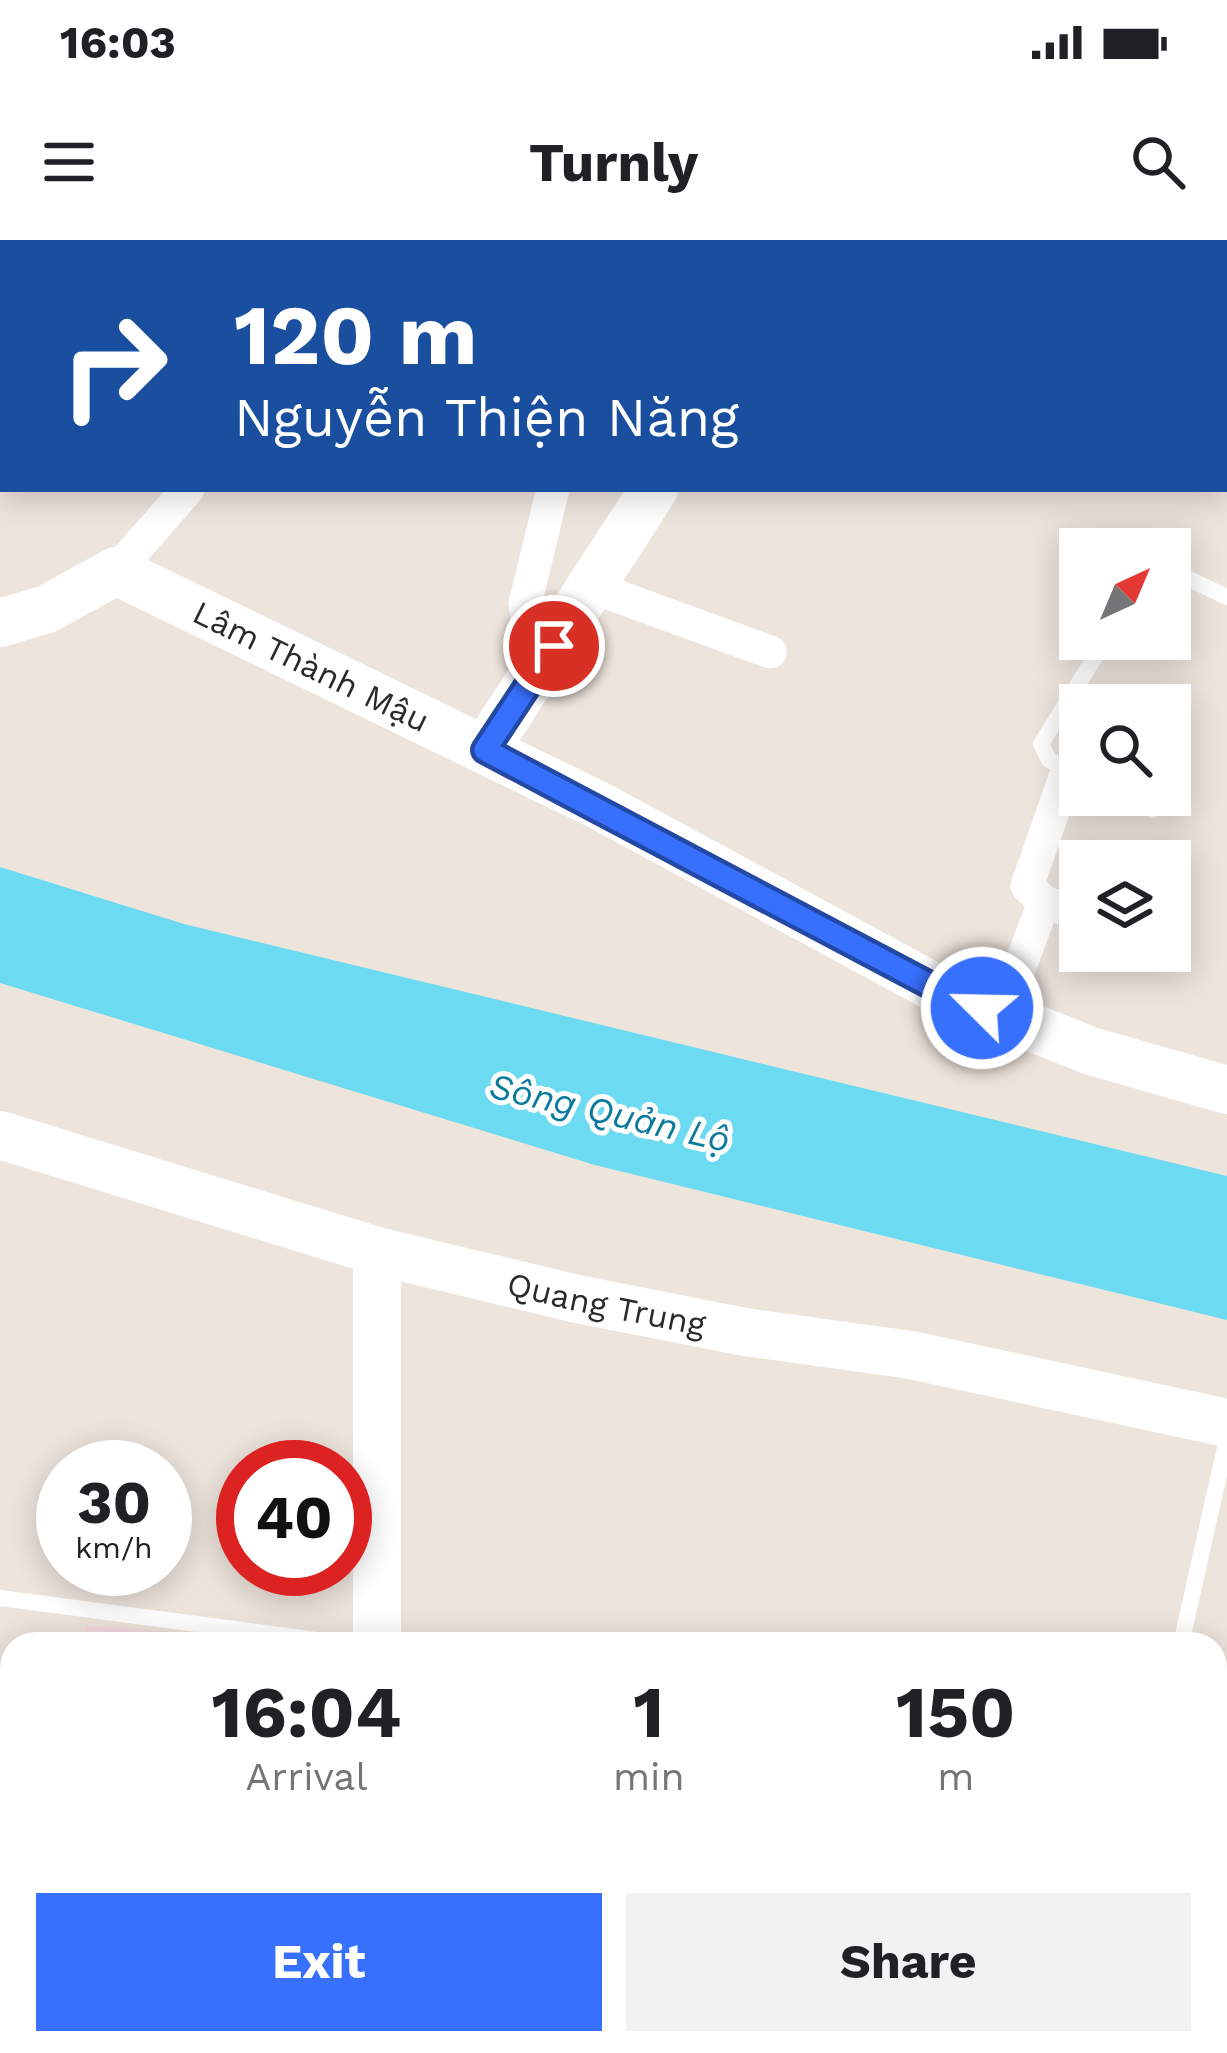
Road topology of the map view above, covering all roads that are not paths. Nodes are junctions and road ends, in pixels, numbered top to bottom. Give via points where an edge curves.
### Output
1 (185, 492) edge
2 (552, 492) edge
3 (652, 492) edge
4 (116, 571) junction
5 (1191, 581) edge
6 (592, 586) junction
7 (1227, 597) edge
8 (0, 623) edge
9 (770, 652) dead end
10 (535, 676) junction
11 (1059, 715) edge
12 (485, 750) junction
13 (1059, 763) edge
14 (1059, 808) edge
15 (1044, 902) junction
16 (1059, 907) edge
17 (1002, 1016) junction
18 (1227, 1090) edge
19 (0, 1135) edge
20 (377, 1251) junction
21 (1227, 1423) edge
22 (1227, 1439) edge
23 (0, 1598) edge
24 (256, 1632) edge
25 (377, 1632) edge
26 (1184, 1632) edge

1 - 4 street
2 - 10 street via 525,604
3 - 6 street
4 - 8 street
4 - 12 street, Lâm Thành Mậu
5 - 7 lane
6 - 9 street
6 - 10 street
10 - 12 street
11 - 13 lane via 1040,752
12 - 17 street, Lâm Thành Mậu
14 - 15 street via 1027,886
15 - 16 street
15 - 17 street
17 - 18 street, Lâm Thành Mậu
19 - 20 street, Quang Trung
20 - 21 street, Quang Trung via 659,1316 911,1355
20 - 25 street
22 - 26 lane
23 - 24 lane

